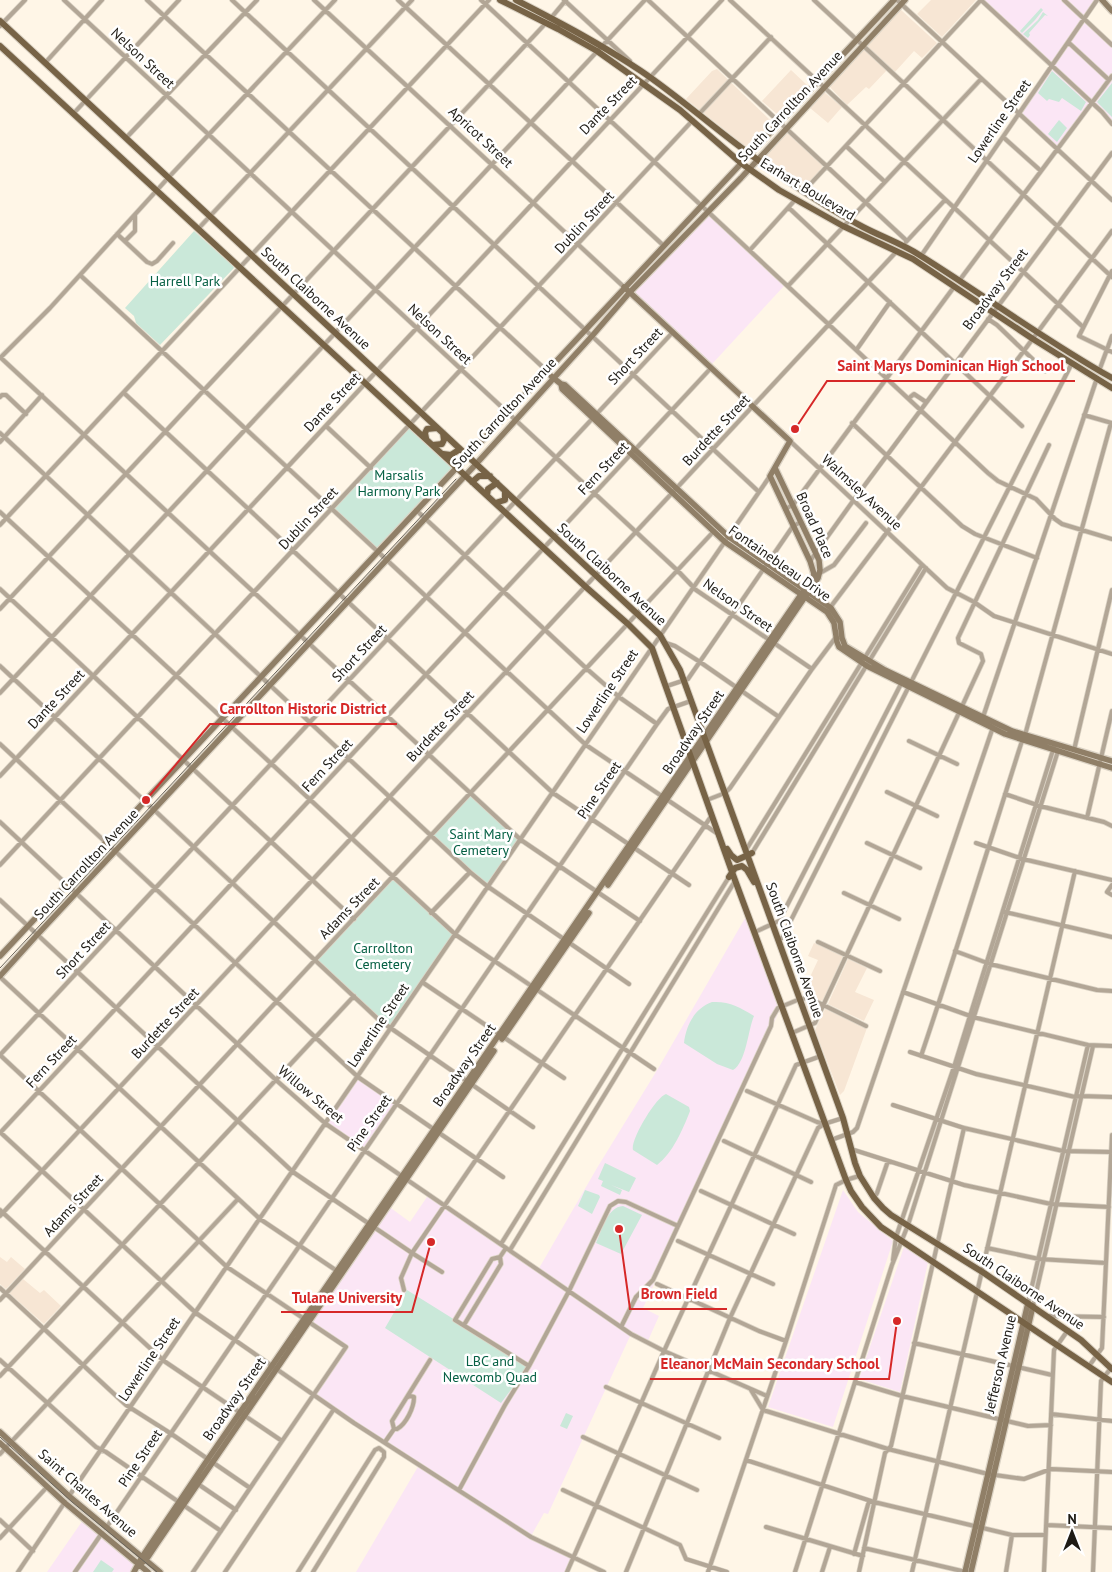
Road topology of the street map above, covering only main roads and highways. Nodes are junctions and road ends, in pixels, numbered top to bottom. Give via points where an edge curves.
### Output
1 (500, 0) edge
2 (516, 0) edge
3 (1102, 0) edge
4 (900, 1) edge
5 (1112, 11) edge
6 (1, 24) edge
7 (0, 46) edge
8 (599, 49) junction
9 (750, 154) junction
10 (757, 160) junction
11 (741, 163) junction
12 (748, 169) junction
13 (724, 183) junction
14 (730, 189) junction
15 (779, 190) junction
16 (804, 191) junction
17 (819, 200) junction
18 (798, 202) junction
19 (957, 284) junction
20 (624, 288) junction
21 (630, 292) junction
22 (1035, 336) junction
23 (547, 372) junction
24 (554, 378) junction
25 (1112, 378) edge
26 (1112, 388) edge
27 (499, 423) junction
28 (437, 428) junction
29 (506, 430) junction
30 (443, 433) junction
31 (426, 438) junction
32 (790, 442) joint
33 (433, 445) junction
34 (460, 448) junction
35 (443, 454) junction
36 (468, 456) junction
37 (476, 464) junction
38 (457, 467) junction
39 (775, 468) junction
40 (465, 475) junction
41 (490, 476) junction
42 (770, 476) joint
43 (472, 482) junction
44 (497, 483) junction
45 (675, 490) junction
46 (505, 491) junction
47 (487, 495) junction
48 (424, 502) junction
49 (495, 503) junction
50 (430, 512) junction
51 (727, 539) junction
52 (811, 581) joint
53 (806, 593) junction
54 (829, 610) junction
55 (866, 662) junction
56 (705, 739) junction
57 (1056, 748) junction
58 (692, 759) junction
59 (1112, 760) edge
60 (1112, 768) edge
61 (716, 826) junction
62 (749, 853) junction
63 (732, 879) junction
64 (767, 910) junction
65 (0, 956) edge
66 (0, 977) edge
67 (1030, 1304) junction
68 (1026, 1323) junction
69 (1112, 1368) edge
70 (1112, 1382) edge
71 (0, 1432) edge
72 (0, 1443) edge
73 (210, 1460) junction
74 (181, 1504) junction
75 (978, 1527) junction
76 (144, 1558) junction
77 (139, 1565) junction
78 (134, 1572) edge
79 (148, 1572) edge
80 (160, 1572) edge
81 (965, 1572) edge
82 (971, 1572) edge

1 - 8 main road, Earhart Boulevard
2 - 8 main road, Earhart Boulevard
3 - 5 main road
4 - 9 main road, South Carrollton Avenue via 858,40
4 - 10 main road, South Carrollton Avenue
6 - 28 main road, South Claiborne Avenue
7 - 31 main road, South Claiborne Avenue
8 - 9 main road, Earhart Boulevard via 641,71
8 - 11 main road, Earhart Boulevard via 693,120
9 - 10 main road, Earhart Boulevard
9 - 11 main road, South Carrollton Avenue
10 - 12 main road, South Carrollton Avenue
10 - 16 main road, Earhart Boulevard
11 - 12 main road, Earhart Boulevard
11 - 13 main road, South Carrollton Avenue
12 - 14 main road, South Carrollton Avenue
12 - 15 main road, Earhart Boulevard
13 - 14 main road
13 - 20 main road, South Carrollton Avenue
14 - 21 main road, South Carrollton Avenue
15 - 16 main road via 786,184
15 - 18 main road, Earhart Boulevard
16 - 17 main road, Earhart Boulevard
17 - 18 main road via 820,209
17 - 19 main road, Earhart Boulevard via 850,220 905,243
18 - 19 main road, Earhart Boulevard
19 - 22 main road, Earhart Boulevard
20 - 21 main road, Apricot Street
20 - 23 main road, South Carrollton Avenue
21 - 24 main road, South Carrollton Avenue
21 - 32 main road, Walmsley Avenue
22 - 25 main road, Earhart Boulevard via 1101,368
22 - 26 main road, Earhart Boulevard
23 - 24 main road, Fontainebleau Drive
23 - 27 main road, South Carrollton Avenue
24 - 29 main road, South Carrollton Avenue
24 - 45 main road, Fontainebleau Drive via 562,389
27 - 29 main road
27 - 36 main road, South Carrollton Avenue
28 - 30 main road, South Claiborne Avenue
28 - 31 main road via 427,429
29 - 37 main road, South Carrollton Avenue
30 - 33 main road via 442,444
30 - 34 main road, South Claiborne Avenue
31 - 33 main road, South Claiborne Avenue
32 - 39 main road, Lowerline Street
33 - 35 main road, South Claiborne Avenue
34 - 35 main road via 454,453
34 - 36 main road, South Claiborne Avenue
35 - 38 main road, South Claiborne Avenue
36 - 37 main road, South Claiborne Avenue
36 - 38 main road, South Carrollton Avenue
37 - 40 main road, South Carrollton Avenue
37 - 41 main road, South Claiborne Avenue
38 - 40 main road, South Claiborne Avenue
38 - 48 main road, South Carrollton Avenue
39 - 42 main road, Lowerline Street
39 - 53 main road, Broad Place via 819,560 820,573
40 - 43 main road, South Claiborne Avenue
40 - 50 main road, South Carrollton Avenue
41 - 43 main road via 479,476
41 - 44 main road, South Claiborne Avenue
42 - 52 main road, Broad Place via 810,562 814,574
43 - 47 main road, South Claiborne Avenue
44 - 46 main road, South Claiborne Avenue
44 - 47 main road via 488,489
45 - 51 main road, Fontainebleau Drive
45 - 51 main road, Fontainebleau Drive via 714,531
46 - 49 main road via 504,500
46 - 56 main road, South Claiborne Avenue via 666,643 684,680
47 - 49 main road, South Claiborne Avenue
48 - 50 main road
48 - 65 main road, South Carrollton Avenue
49 - 58 main road, South Claiborne Avenue via 652,648
50 - 66 main road, South Carrollton Avenue
51 - 53 main road, Fontainebleau Drive
52 - 53 main road, Broadway Street
53 - 54 main road, Fontainebleau Drive
53 - 56 main road, Broadway Street
54 - 55 main road, Fontainebleau Drive via 840,622 845,646
54 - 55 main road, Fontainebleau Drive via 841,650
55 - 57 main road, Fontainebleau Drive via 993,725
56 - 58 main road, Broadway Street
56 - 62 main road, South Claiborne Avenue
57 - 59 main road, Fontainebleau Drive
57 - 60 main road, Fontainebleau Drive
58 - 61 main road, South Claiborne Avenue
58 - 73 main road, Broadway Street
61 - 62 main road via 733,858 739,860
61 - 63 main road, South Claiborne Avenue
62 - 64 main road, South Claiborne Avenue
63 - 64 main road via 737,867 745,868
63 - 68 main road, South Claiborne Avenue via 755,932 851,1191 881,1227
64 - 67 main road, South Claiborne Avenue via 776,922 778,939 843,1118 860,1176 874,1198 891,1215
67 - 68 main road, Jefferson Avenue
67 - 69 main road, South Claiborne Avenue via 1081,1340
68 - 70 main road, South Claiborne Avenue
68 - 75 main road, Jefferson Avenue
71 - 76 main road, Saint Charles Avenue via 69,1496
72 - 77 main road, Saint Charles Avenue
73 - 74 main road, Broadway Street
73 - 74 main road, Broadway Street via 198,1484
74 - 76 main road, Broadway Street
75 - 81 main road, Jefferson Avenue
75 - 82 main road, Jefferson Avenue
76 - 77 main road, Broadway Street
76 - 80 main road, Saint Charles Avenue
77 - 78 main road, Broadway Street
77 - 79 main road, Saint Charles Avenue

